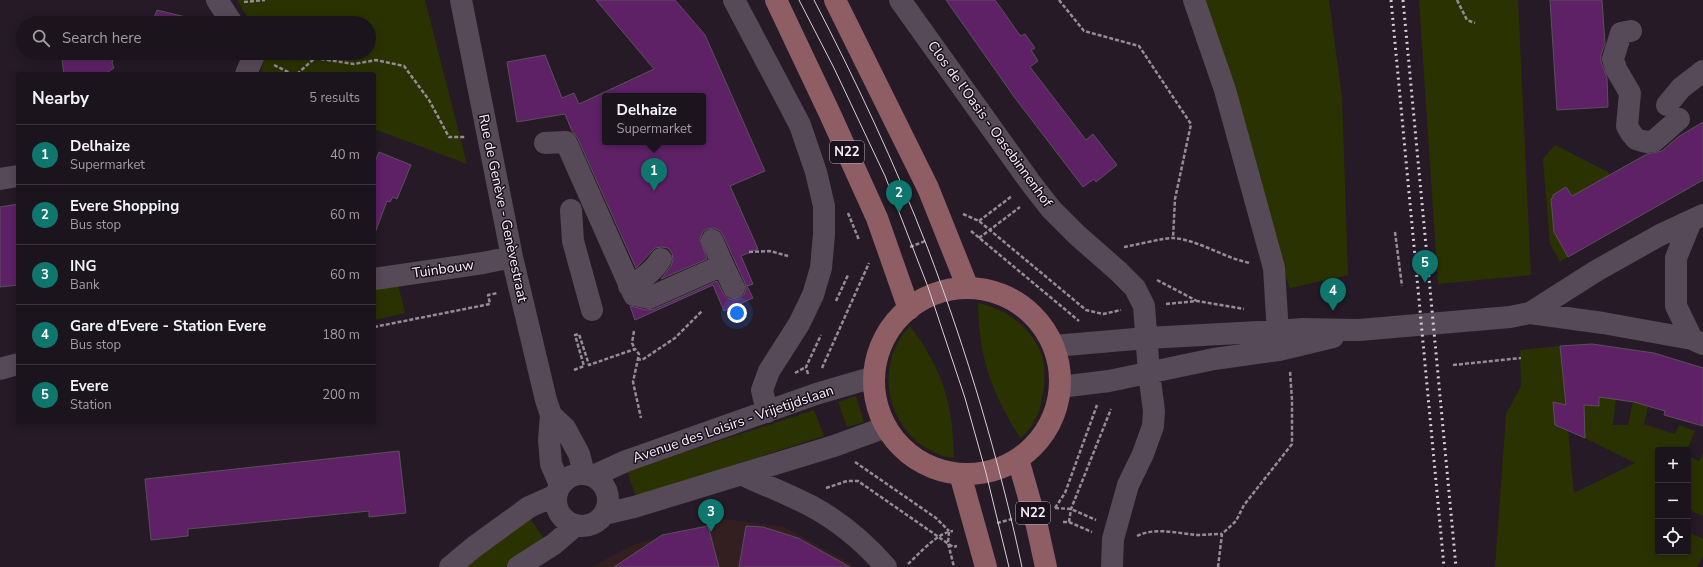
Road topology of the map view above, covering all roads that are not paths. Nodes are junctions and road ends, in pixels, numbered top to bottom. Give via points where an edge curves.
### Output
1 (217, 0) edge
2 (461, 0) edge
3 (734, 0) edge
4 (776, 0) edge
5 (835, 0) edge
6 (900, 0) edge
7 (1194, 0) edge
8 (227, 16) edge
9 (1631, 31) dead end
10 (252, 60) edge
11 (1703, 71) edge
12 (247, 72) edge
13 (545, 143) dead end
14 (16, 176) edge
15 (0, 179) edge
16 (571, 210) dead end
17 (1697, 218) edge
18 (712, 240) dead end
19 (512, 257) junction
20 (660, 259) dead end
21 (723, 265) junction
22 (376, 279) edge
23 (629, 286) junction
24 (734, 288) dead end
25 (968, 288) junction
26 (909, 309) junction
27 (592, 310) dead end
28 (1520, 315) junction
29 (1147, 338) junction
30 (1697, 341) edge
31 (1054, 346) junction
32 (1282, 350) junction
33 (16, 365) edge
34 (0, 369) edge
35 (1149, 373) junction
36 (874, 377) junction
37 (1060, 387) junction
38 (767, 412) junction
39 (551, 415) junction
40 (886, 427) junction
41 (1018, 459) junction
42 (741, 474) junction
43 (960, 474) junction
44 (589, 475) junction
45 (558, 490) junction
46 (604, 514) junction
47 (576, 525) junction
48 (450, 567) edge
49 (518, 567) edge
50 (886, 567) edge
51 (986, 567) edge
52 (1046, 567) edge
53 (1112, 567) edge

1 - 8 street
2 - 19 street, Rue de Genève - Genèvestraat
3 - 38 street via 800,125 824,206 821,268 813,295 799,324 769,371 762,390
4 - 26 main road, N22 via 871,205
5 - 25 main road via 928,188
6 - 29 street, Clos de l'Oasis - Oasebinnenhof via 1034,188 1077,235 1135,288 1144,306
7 - 32 street via 1225,90 1274,268
9 - 11 street via 1621,33 1614,59 1616,69 1630,93 1627,126 1636,139 1654,141 1673,112 1681,88
10 - 12 street
13 - 23 street via 566,142
14 - 15 street
16 - 27 street via 573,241
17 - 28 street via 1660,235
17 - 30 street via 1676,258 1676,306
18 - 21 street
19 - 22 street, Tuinbouw
19 - 39 street, Rue de Genève - Genèvestraat
20 - 23 street via 655,268
21 - 23 street via 649,298 634,295
21 - 24 street
25 - 26 main road via 931,296
25 - 31 main road via 995,292 1020,304 1040,322
26 - 36 main road via 891,328 879,351
28 - 30 street via 1603,323
28 - 32 street via 1359,330
29 - 31 street
29 - 32 street
29 - 35 street, Clos de l'Oasis - Oasebinnenhof
31 - 37 main road via 1059,366
32 - 35 street via 1214,359
33 - 34 street
35 - 37 street
35 - 53 street, Clos de l'Oasis - Oasebinnenhof via 1154,411 1153,426 1128,485 1113,539
36 - 38 street, Avenue des Loisirs - Vrijetijdslaan
36 - 40 main road via 876,403
37 - 41 main road via 1056,408 1048,428 1035,446
38 - 44 street, Avenue des Loisirs - Vrijetijdslaan
39 - 44 street via 565,428
39 - 45 street, Rue de Genève - Genèvestraat via 548,440
40 - 42 street
40 - 43 main road via 899,445 917,460 938,470
41 - 43 main road via 999,469
41 - 52 main road, N22
42 - 46 street
42 - 50 street via 810,506 844,527
43 - 51 main road
44 - 45 street via 571,476
44 - 46 street via 600,481 607,492 608,505
45 - 47 street via 558,511
45 - 48 street via 529,507
46 - 47 street via 592,524
47 - 49 street via 554,544

